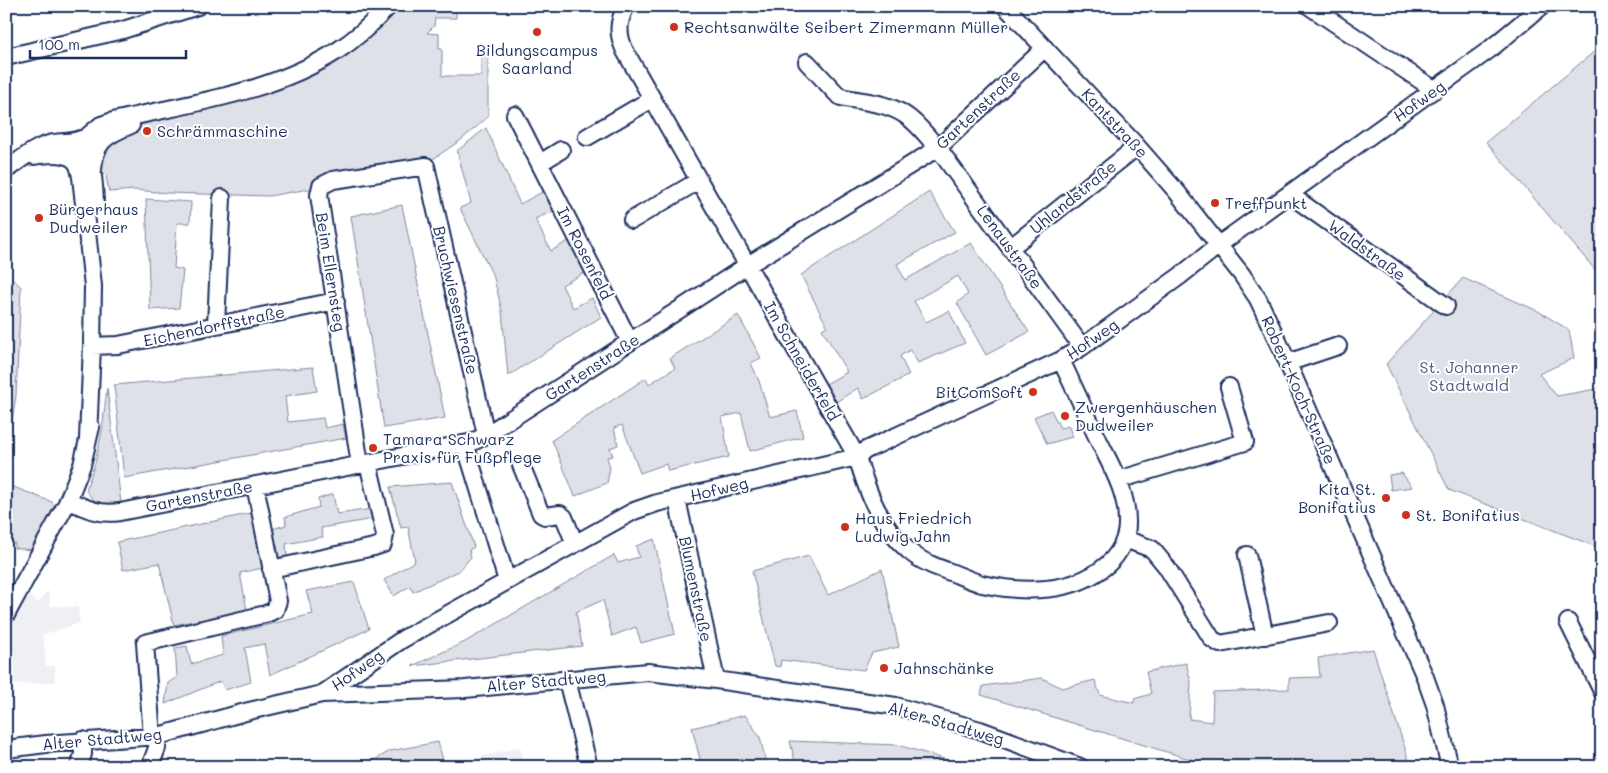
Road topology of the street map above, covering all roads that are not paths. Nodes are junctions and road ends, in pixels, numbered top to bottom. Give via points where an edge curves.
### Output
1 (198, 6) edge
2 (389, 6) edge
3 (626, 6) edge
4 (1005, 6) edge
5 (1309, 6) edge
6 (1542, 6) edge
7 (1045, 48) junction
8 (6, 58) edge
9 (807, 62) dead end
10 (1435, 90) junction
11 (652, 99) junction
12 (515, 115) dead end
13 (587, 137) dead end
14 (1136, 144) junction
15 (83, 147) junction
16 (938, 148) junction
17 (561, 150) dead end
18 (540, 163) junction
19 (426, 166) joint
20 (10, 168) edge
21 (698, 181) junction
22 (1289, 194) junction
23 (222, 198) dead end
24 (632, 220) dead end
25 (1219, 245) junction
26 (1010, 248) junction
27 (748, 265) junction
28 (336, 301) junction
29 (1446, 306) dead end
30 (216, 325) junction
31 (630, 342) junction
32 (97, 346) junction
33 (1082, 346) junction
34 (1338, 346) dead end
35 (1061, 360) junction
36 (1287, 363) junction
37 (1229, 387) dead end
38 (486, 435) junction
39 (465, 444) junction
40 (857, 457) junction
41 (364, 464) junction
42 (521, 465) dead end
43 (1118, 480) junction
44 (255, 485) junction
45 (676, 499) junction
46 (68, 500) junction
47 (1125, 539) junction
48 (575, 544) junction
49 (1247, 556) dead end
50 (270, 569) junction
51 (507, 581) junction
52 (6, 615) edge
53 (1568, 622) dead end
54 (1329, 623) dead end
55 (1265, 636) junction
56 (567, 680) junction
57 (716, 680) junction
58 (1602, 690) edge
59 (322, 694) junction
60 (155, 736) junction
61 (83, 740) junction
62 (6, 750) edge
63 (79, 767) edge
64 (150, 767) edge
65 (589, 767) edge
66 (1080, 767) edge
67 (1450, 767) edge

1 - 8 street via 123,30
2 - 15 street via 336,52 293,74 232,95 101,125
3 - 11 street, Im Schneiderfeld via 621,15 620,38
4 - 7 street, Kantstraße
5 - 10 street
6 - 10 street, Hofweg
7 - 14 street, Kantstraße
7 - 16 street, Gartenstraße
9 - 16 street, Lenaustraße via 841,97 883,105 900,112
10 - 22 street, Hofweg
11 - 13 street
11 - 21 street, Im Schneiderfeld
12 - 18 street, Im Rosenfeld
14 - 25 street, Kantstraße
14 - 26 street, Uhlandstraße
15 - 20 street via 34,156
15 - 32 street via 101,269
16 - 26 street, Lenaustraße
16 - 27 street, Gartenstraße
17 - 18 street
18 - 31 street, Im Rosenfeld
19 - 28 street, Beim Ellernsteg via 333,180 321,186 319,195
19 - 38 street, Bruchwiesenstraße
21 - 24 street
21 - 27 street, Im Schneiderfeld
22 - 25 street, Hofweg
22 - 29 street, Waldstraße
23 - 30 street
25 - 33 street, Hofweg
25 - 36 street, Robert-Koch-Straße via 1258,300
26 - 33 street, Lenaustraße
27 - 31 street, Gartenstraße
27 - 40 street, Im Schneiderfeld
28 - 30 street, Eichendorffstraße
28 - 41 street, Beim Ellernsteg
30 - 32 street, Eichendorffstraße via 118,345
31 - 38 street, Gartenstraße
32 - 46 street via 99,390 82,465
33 - 35 street, Hofweg
34 - 36 street
35 - 40 street, Hofweg
35 - 43 street
36 - 67 street, Robert-Koch-Straße via 1425,677
37 - 43 street via 1245,442
38 - 39 street, Gartenstraße
39 - 41 street, Gartenstraße
39 - 51 street
40 - 45 street, Hofweg
40 - 47 street, Im Schneiderfeld via 872,501 895,538 911,553 934,566 981,584 1036,590 1071,584 1099,572 1111,561
41 - 44 street, Gartenstraße
41 - 50 street, Beim Ellernsteg via 384,535 382,544
42 - 48 street via 541,514 564,517
43 - 47 street via 1126,503
44 - 46 street, Gartenstraße via 113,513 95,512
44 - 50 street
45 - 48 street, Hofweg via 634,511
45 - 57 street, Blumenstraße
46 - 52 street
47 - 55 street via 1152,549 1212,639 1220,644
48 - 51 street, Hofweg
49 - 55 street
50 - 60 street via 278,601 275,610 144,643
51 - 59 street, Hofweg via 403,638
53 - 58 street
54 - 55 street
56 - 57 street, Alter Stadtweg via 648,672
56 - 59 street, Alter Stadtweg via 465,689
56 - 65 street
57 - 66 street, Alter Stadtweg via 896,706 980,730
59 - 60 street, Alter Stadtweg
60 - 61 street, Alter Stadtweg
60 - 64 street via 157,748
61 - 62 street, Alter Stadtweg
61 - 63 street

